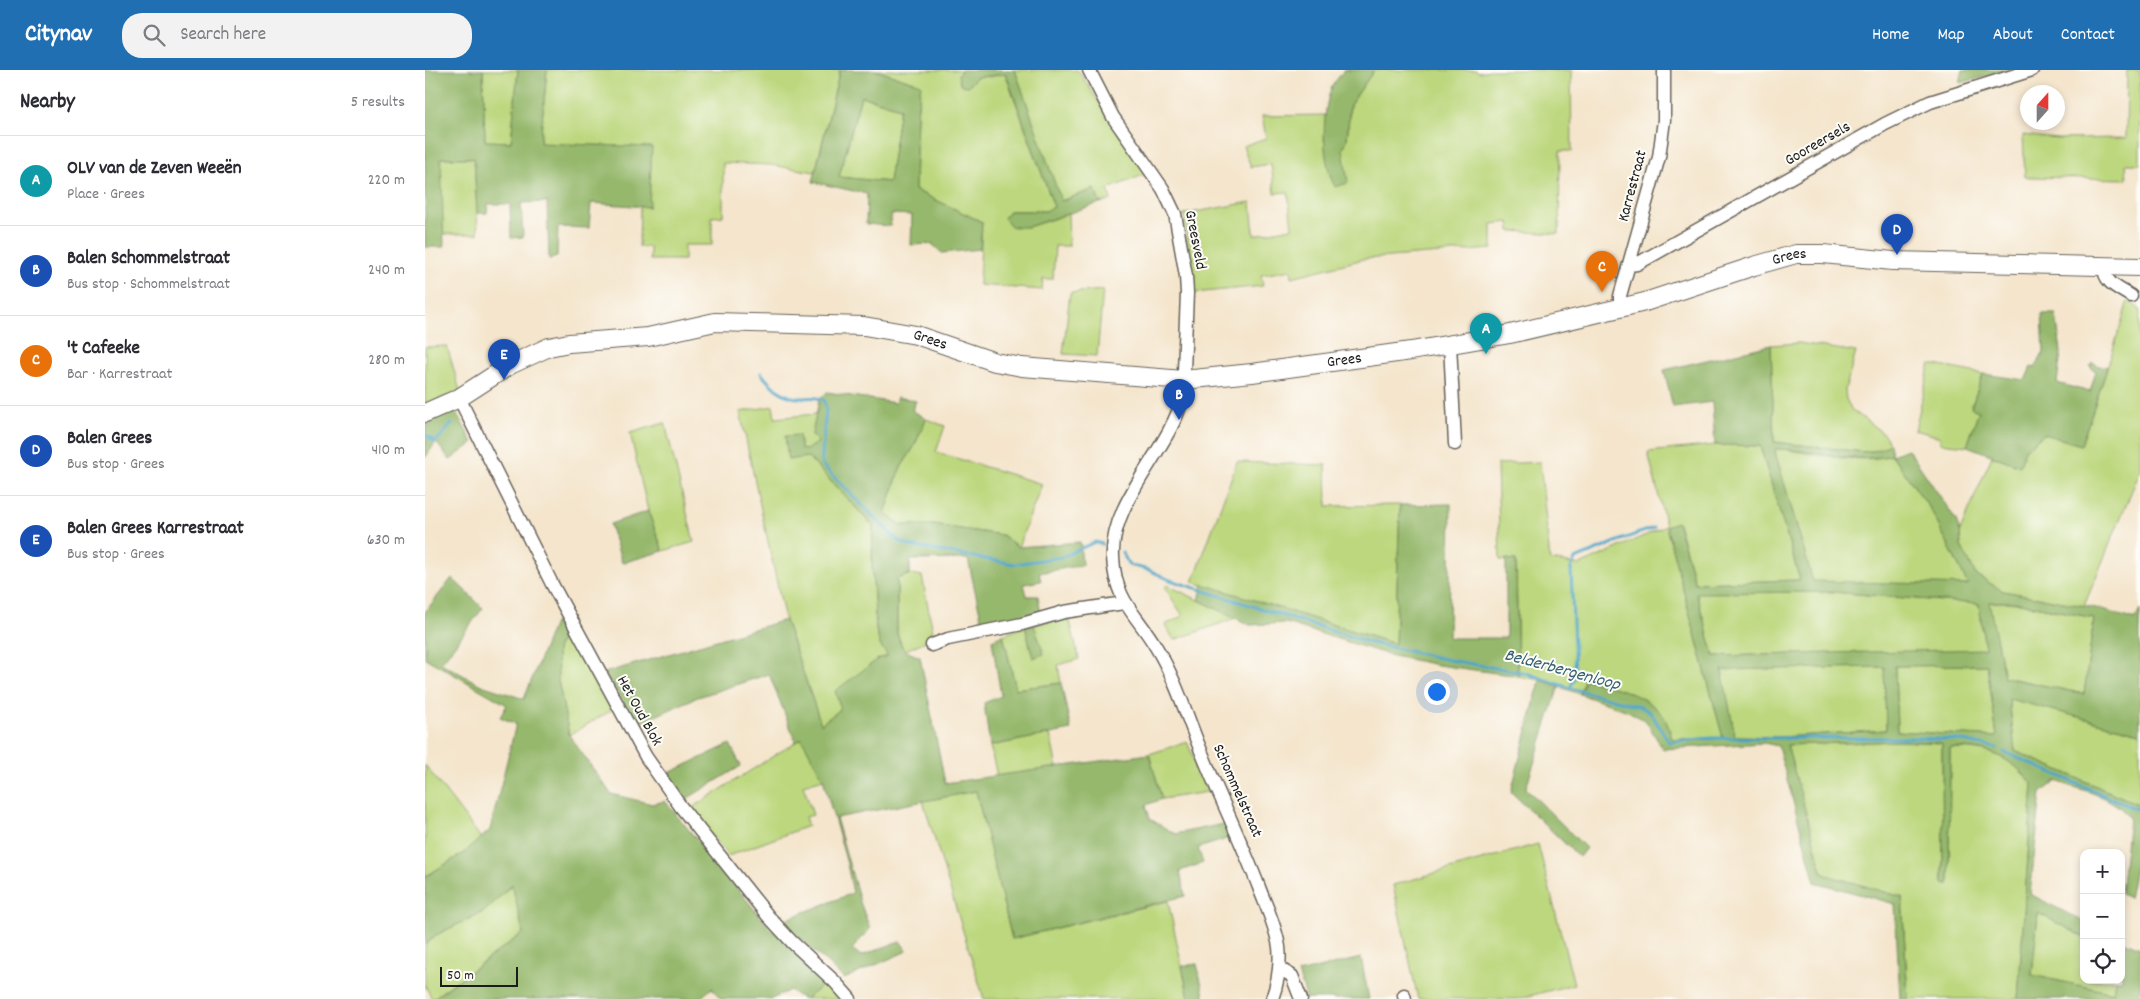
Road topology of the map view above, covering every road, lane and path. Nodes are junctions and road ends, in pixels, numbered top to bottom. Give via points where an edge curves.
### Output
1 (1089, 70) edge
2 (1664, 70) edge
3 (2031, 70) edge
4 (1629, 265) junction
5 (2104, 267) junction
6 (2140, 267) edge
7 (2131, 296) dead end
8 (1620, 308) junction
9 (1450, 344) junction
10 (1184, 380) junction
11 (459, 398) junction
12 (425, 413) edge
13 (1455, 444) dead end
14 (1124, 603) junction
15 (932, 645) dead end
16 (1279, 968) junction
17 (850, 999) edge
18 (1272, 999) edge
19 (1301, 999) edge

1 - 10 street, Greesveld via 1113,117 1167,194 1175,214 1186,276
2 - 4 street, Karrestraat via 1665,120 1659,157
3 - 4 street, Gooreersels via 1930,102 1885,124 1637,264
4 - 8 street, Karrestraat
5 - 6 street, Grees
5 - 7 street via 2108,281
5 - 8 street, Grees via 1893,261 1796,254
8 - 9 street, Grees via 1510,334
9 - 10 street, Grees
9 - 13 street
10 - 11 street, Grees via 1022,367 995,362 916,335 864,326 715,322 648,337 549,347 510,365
10 - 14 street, Schommelstraat via 1181,407 1119,519 1113,539 1115,576
11 - 12 street, Grees
11 - 17 street, Het Oud Blok via 552,584 646,757 681,807 768,916
14 - 15 street via 1064,612
14 - 16 street, Schommelstraat via 1157,647 1245,849 1279,946
16 - 18 street, Schommelstraat
16 - 19 street via 1292,976

